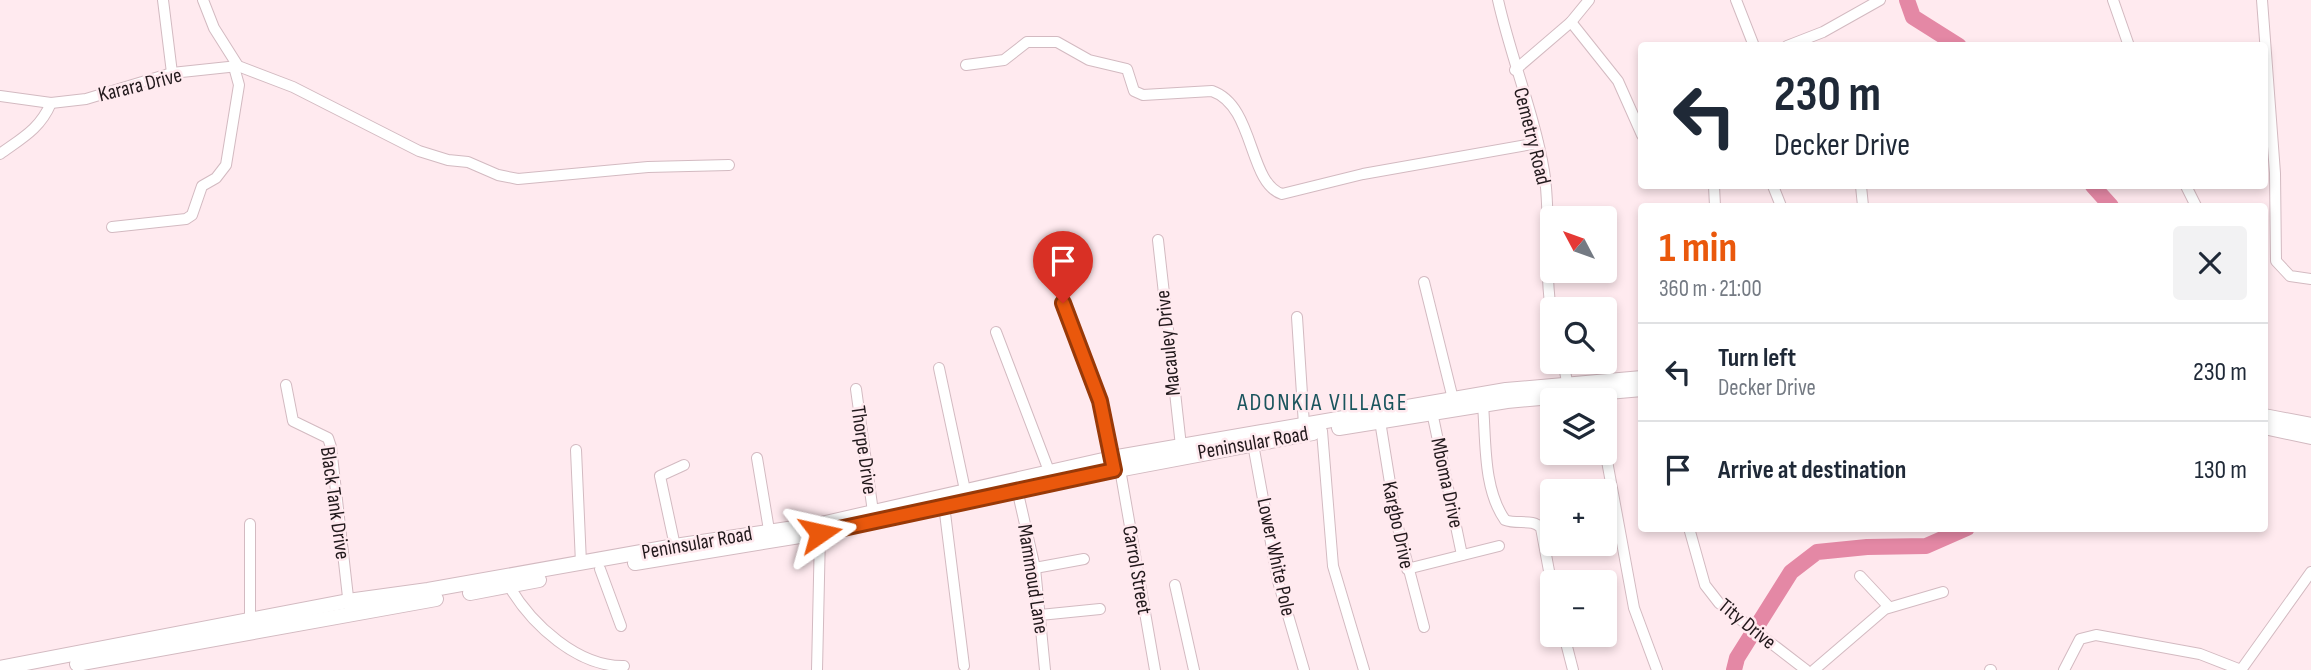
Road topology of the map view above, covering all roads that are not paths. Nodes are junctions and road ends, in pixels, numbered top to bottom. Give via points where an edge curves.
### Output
1 (163, 0) edge
2 (204, 0) edge
3 (1498, 0) edge
4 (1589, 0) edge
5 (1736, 0) edge
6 (1880, 0) edge
7 (2113, 0) edge
8 (2262, 0) edge
9 (1571, 22) junction
10 (1752, 42) edge
11 (1797, 42) edge
12 (2128, 42) edge
13 (2265, 42) edge
14 (966, 65) dead end
15 (236, 67) junction
16 (1515, 70) junction
17 (172, 73) junction
18 (2268, 80) edge
19 (0, 96) edge
20 (51, 103) junction
21 (1638, 126) edge
22 (1538, 143) junction
23 (0, 154) edge
24 (729, 165) dead end
25 (112, 227) dead end
26 (1158, 240) dead end
27 (2311, 279) edge
28 (1424, 282) dead end
29 (1550, 297) edge
30 (1063, 303) dead end
31 (1297, 317) dead end
32 (996, 332) dead end
33 (939, 368) dead end
34 (1566, 374) edge
35 (1638, 379) edge
36 (286, 385) dead end
37 (1569, 388) joint
38 (856, 389) dead end
39 (1638, 390) edge
40 (1540, 391) edge
41 (1617, 393) edge
42 (1540, 394) edge
43 (1452, 399) junction
44 (1483, 405) junction
45 (1432, 412) junction
46 (2268, 417) edge
47 (1380, 422) junction
48 (1304, 425) junction
49 (2311, 425) edge
50 (2268, 429) edge
51 (1322, 431) junction
52 (2311, 437) edge
53 (1253, 444) junction
54 (1181, 446) junction
55 (576, 450) dead end
56 (757, 458) dead end
57 (684, 465) dead end
58 (1608, 465) edge
59 (1115, 466) junction
60 (1049, 471) junction
61 (1017, 489) junction
62 (965, 490) junction
63 (944, 505) junction
64 (873, 512) junction
65 (250, 524) dead end
66 (769, 530) junction
67 (1690, 532) edge
68 (820, 533) junction
69 (675, 546) junction
70 (1499, 546) dead end
71 (1462, 555) junction
72 (1084, 559) dead end
73 (581, 563) junction
74 (1035, 568) junction
75 (600, 569) junction
76 (1407, 569) junction
77 (1549, 570) edge
78 (2311, 572) edge
79 (1860, 576) dead end
80 (1175, 585) dead end
81 (509, 586) junction
82 (1942, 592) dead end
83 (350, 607) junction
84 (1889, 607) junction
85 (1100, 609) dead end
86 (1040, 615) junction
87 (250, 619) junction
88 (621, 626) dead end
89 (1424, 626) dead end
90 (1567, 647) edge
91 (624, 666) dead end
92 (964, 666) dead end
93 (0, 668) edge
94 (41, 670) edge
95 (817, 670) edge
96 (1045, 670) edge
97 (1155, 670) edge
98 (1194, 670) edge
99 (1304, 670) edge
100 (1364, 670) edge
101 (1573, 670) edge
102 (1657, 670) edge
103 (1805, 670) edge
104 (1814, 670) edge
105 (2064, 670) edge
106 (2241, 670) edge

1 - 17 street
2 - 15 street
3 - 16 street, Cemetry Road
4 - 9 street
5 - 10 street
6 - 11 street
7 - 12 street
8 - 13 street
9 - 16 street
9 - 21 street via 1618,81
14 - 22 street via 1004,60 1027,42 1057,42 1089,60 1127,69 1134,91 1143,95 1219,93 1241,120 1266,181 1282,194 1363,174
15 - 17 street, Karara Drive
15 - 24 street via 293,88 419,151 518,179
15 - 25 street via 239,85 226,165 202,186 192,215
16 - 22 street, Cemetry Road
17 - 20 street, Karara Drive via 86,99
18 - 27 street via 2276,261 2290,276
19 - 20 street, Karara Drive
20 - 23 street via 35,131
22 - 29 street, Cemetry Road via 1548,205
26 - 54 street, Macauley Drive
28 - 43 street
30 - 59 street, Carrol Street via 1097,393
31 - 48 street
32 - 60 street
33 - 62 street
34 - 37 street
35 - 37 main road, Peninsular Road
36 - 83 street, Black Tank Drive via 293,421 328,438 331,447
38 - 64 street, Thorpe Drive
39 - 41 main road, Peninsular Road
40 - 43 main road, Peninsular Road
42 - 44 main road, Peninsular Road
43 - 48 main road, Peninsular Road
44 - 45 main road, Peninsular Road
44 - 77 street via 1497,504 1505,520 1537,523 1541,528
45 - 47 main road, Peninsular Road
45 - 71 street, Mboma Drive
46 - 49 main road
47 - 51 main road, Peninsular Road
47 - 76 street, Kargbo Drive
48 - 54 main road, Peninsular Road
50 - 52 main road
51 - 53 main road, Peninsular Road
51 - 100 street via 1333,566
53 - 59 main road, Peninsular Road
53 - 99 street, Lower White Pole via 1278,581
54 - 59 main road, Peninsular Road
55 - 73 street
56 - 66 street
57 - 69 street via 660,476
58 - 102 street via 1634,608
59 - 60 main road, Peninsular Road
59 - 61 main road, Peninsular Road
59 - 97 street, Carrol Street
60 - 62 main road, Peninsular Road
61 - 63 main road, Peninsular Road
61 - 74 street, Mammoud Lane
62 - 64 main road, Peninsular Road
63 - 68 main road, Peninsular Road
63 - 92 street
64 - 66 main road, Peninsular Road
65 - 87 street
66 - 69 main road, Peninsular Road
67 - 103 street, Tity Drive via 1705,585 1719,603
68 - 75 main road, Peninsular Road
68 - 95 street
69 - 73 main road, Peninsular Road
70 - 71 street
71 - 76 street
72 - 74 street
73 - 83 main road, Peninsular Road
74 - 86 street, Mammoud Lane
75 - 81 main road, Peninsular Road
75 - 88 street
76 - 89 street, Kargbo Drive
78 - 106 street
79 - 84 street
80 - 98 street
81 - 83 main road, Peninsular Road
81 - 91 street via 544,629 569,647 592,663
82 - 84 street
83 - 87 main road, Peninsular Road
83 - 94 main road, Peninsular Road
84 - 104 street
85 - 86 street
86 - 96 street, Mammoud Lane
87 - 93 main road, Peninsular Road
90 - 101 street
105 - 106 street via 2080,639 2096,635 2200,654

